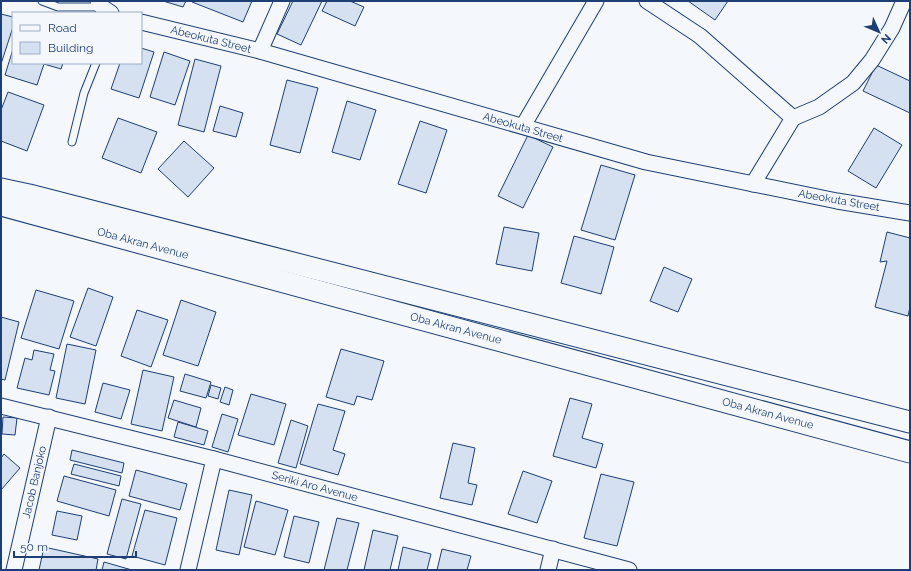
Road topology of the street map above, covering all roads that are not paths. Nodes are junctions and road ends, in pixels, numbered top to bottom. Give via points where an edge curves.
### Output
1 (42, 1) edge
2 (282, 1) edge
3 (596, 1) edge
4 (647, 1) edge
5 (904, 1) edge
6 (104, 7) edge
7 (142, 22) edge
8 (260, 52) junction
9 (96, 64) edge
10 (793, 118) junction
11 (523, 126) junction
12 (72, 142) dead end
13 (1, 177) edge
14 (753, 184) junction
15 (1, 189) edge
16 (29, 195) junction
17 (1, 205) edge
18 (1, 212) edge
19 (910, 213) edge
20 (42, 216) junction
21 (1, 406) edge
22 (49, 417) junction
23 (910, 422) edge
24 (910, 452) edge
25 (214, 459) junction
26 (553, 549) junction
27 (14, 570) edge
28 (188, 570) edge
29 (548, 570) edge
30 (629, 570) edge

1 - 6 lane via 58,7
2 - 8 street
3 - 11 street
4 - 10 street via 700,36
5 - 10 street via 892,28 872,60 853,83 819,107
7 - 8 street, Abeokuta Street
8 - 11 street, Abeokuta Street
9 - 12 lane via 84,93
10 - 14 street
11 - 14 street, Abeokuta Street via 646,162
13 - 16 main road
14 - 19 street, Abeokuta Street
15 - 16 main road, Oba Akran Avenue
16 - 23 main road, Oba Akran Avenue
17 - 20 main road, Oba Akran Avenue
18 - 20 main road
20 - 24 main road, Oba Akran Avenue
21 - 22 street, Seriki Aro Avenue
22 - 25 street, Seriki Aro Avenue
22 - 27 street, Jacob Banjoko
25 - 26 street, Seriki Aro Avenue
25 - 28 street
26 - 29 street
26 - 30 street, Seriki Aro Avenue

